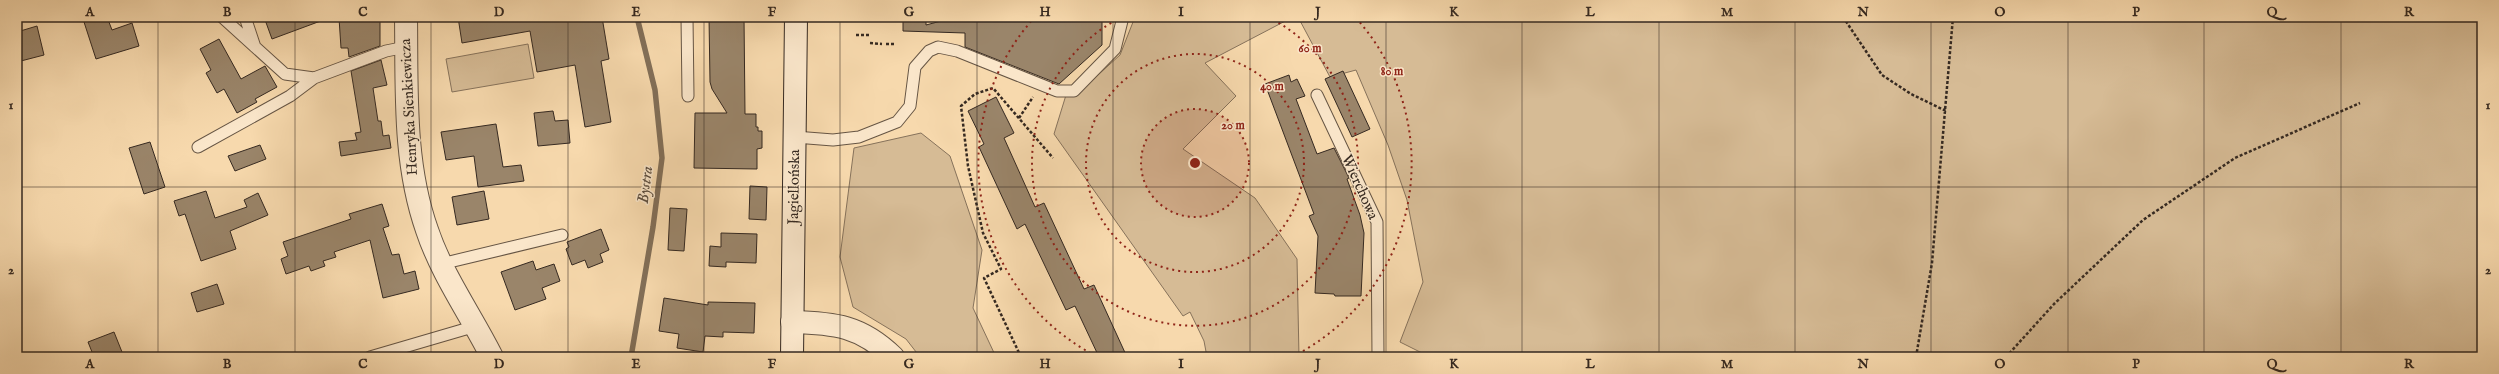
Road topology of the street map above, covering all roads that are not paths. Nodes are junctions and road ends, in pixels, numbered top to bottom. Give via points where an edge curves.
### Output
1 (222, 17) edge
2 (245, 17) edge
3 (406, 17) edge
4 (687, 17) edge
5 (796, 17) edge
6 (1123, 17) edge
7 (406, 47) junction
8 (255, 48) junction
9 (314, 78) junction
10 (688, 96) dead end
11 (1317, 96) dead end
12 (795, 137) junction
13 (198, 147) dead end
14 (562, 235) dead end
15 (441, 264) junction
16 (792, 322) junction
17 (476, 326) junction
18 (370, 357) edge
19 (492, 357) edge
20 (792, 357) edge
21 (893, 357) edge
22 (1378, 357) edge

1 - 8 lane
2 - 8 lane
3 - 7 street, Henryka Sienkiewicza
4 - 10 lane
5 - 12 street, Jagiellońska
6 - 12 lane via 1115,49 1074,91 1057,91 957,51 938,47 929,51 915,67 910,106 897,122 859,137 833,140
7 - 9 lane via 386,51
7 - 15 street, Henryka Sienkiewicza via 413,181 427,232
8 - 9 lane via 286,74
9 - 13 lane via 290,96
11 - 22 lane, Wierchowa via 1377,222
12 - 16 street, Jagiellońska
14 - 15 lane
15 - 17 street, Henryka Sienkiewicza
16 - 20 street, Jagiellońska
16 - 21 street via 852,329 877,341
17 - 18 lane
17 - 19 street, Henryka Sienkiewicza

